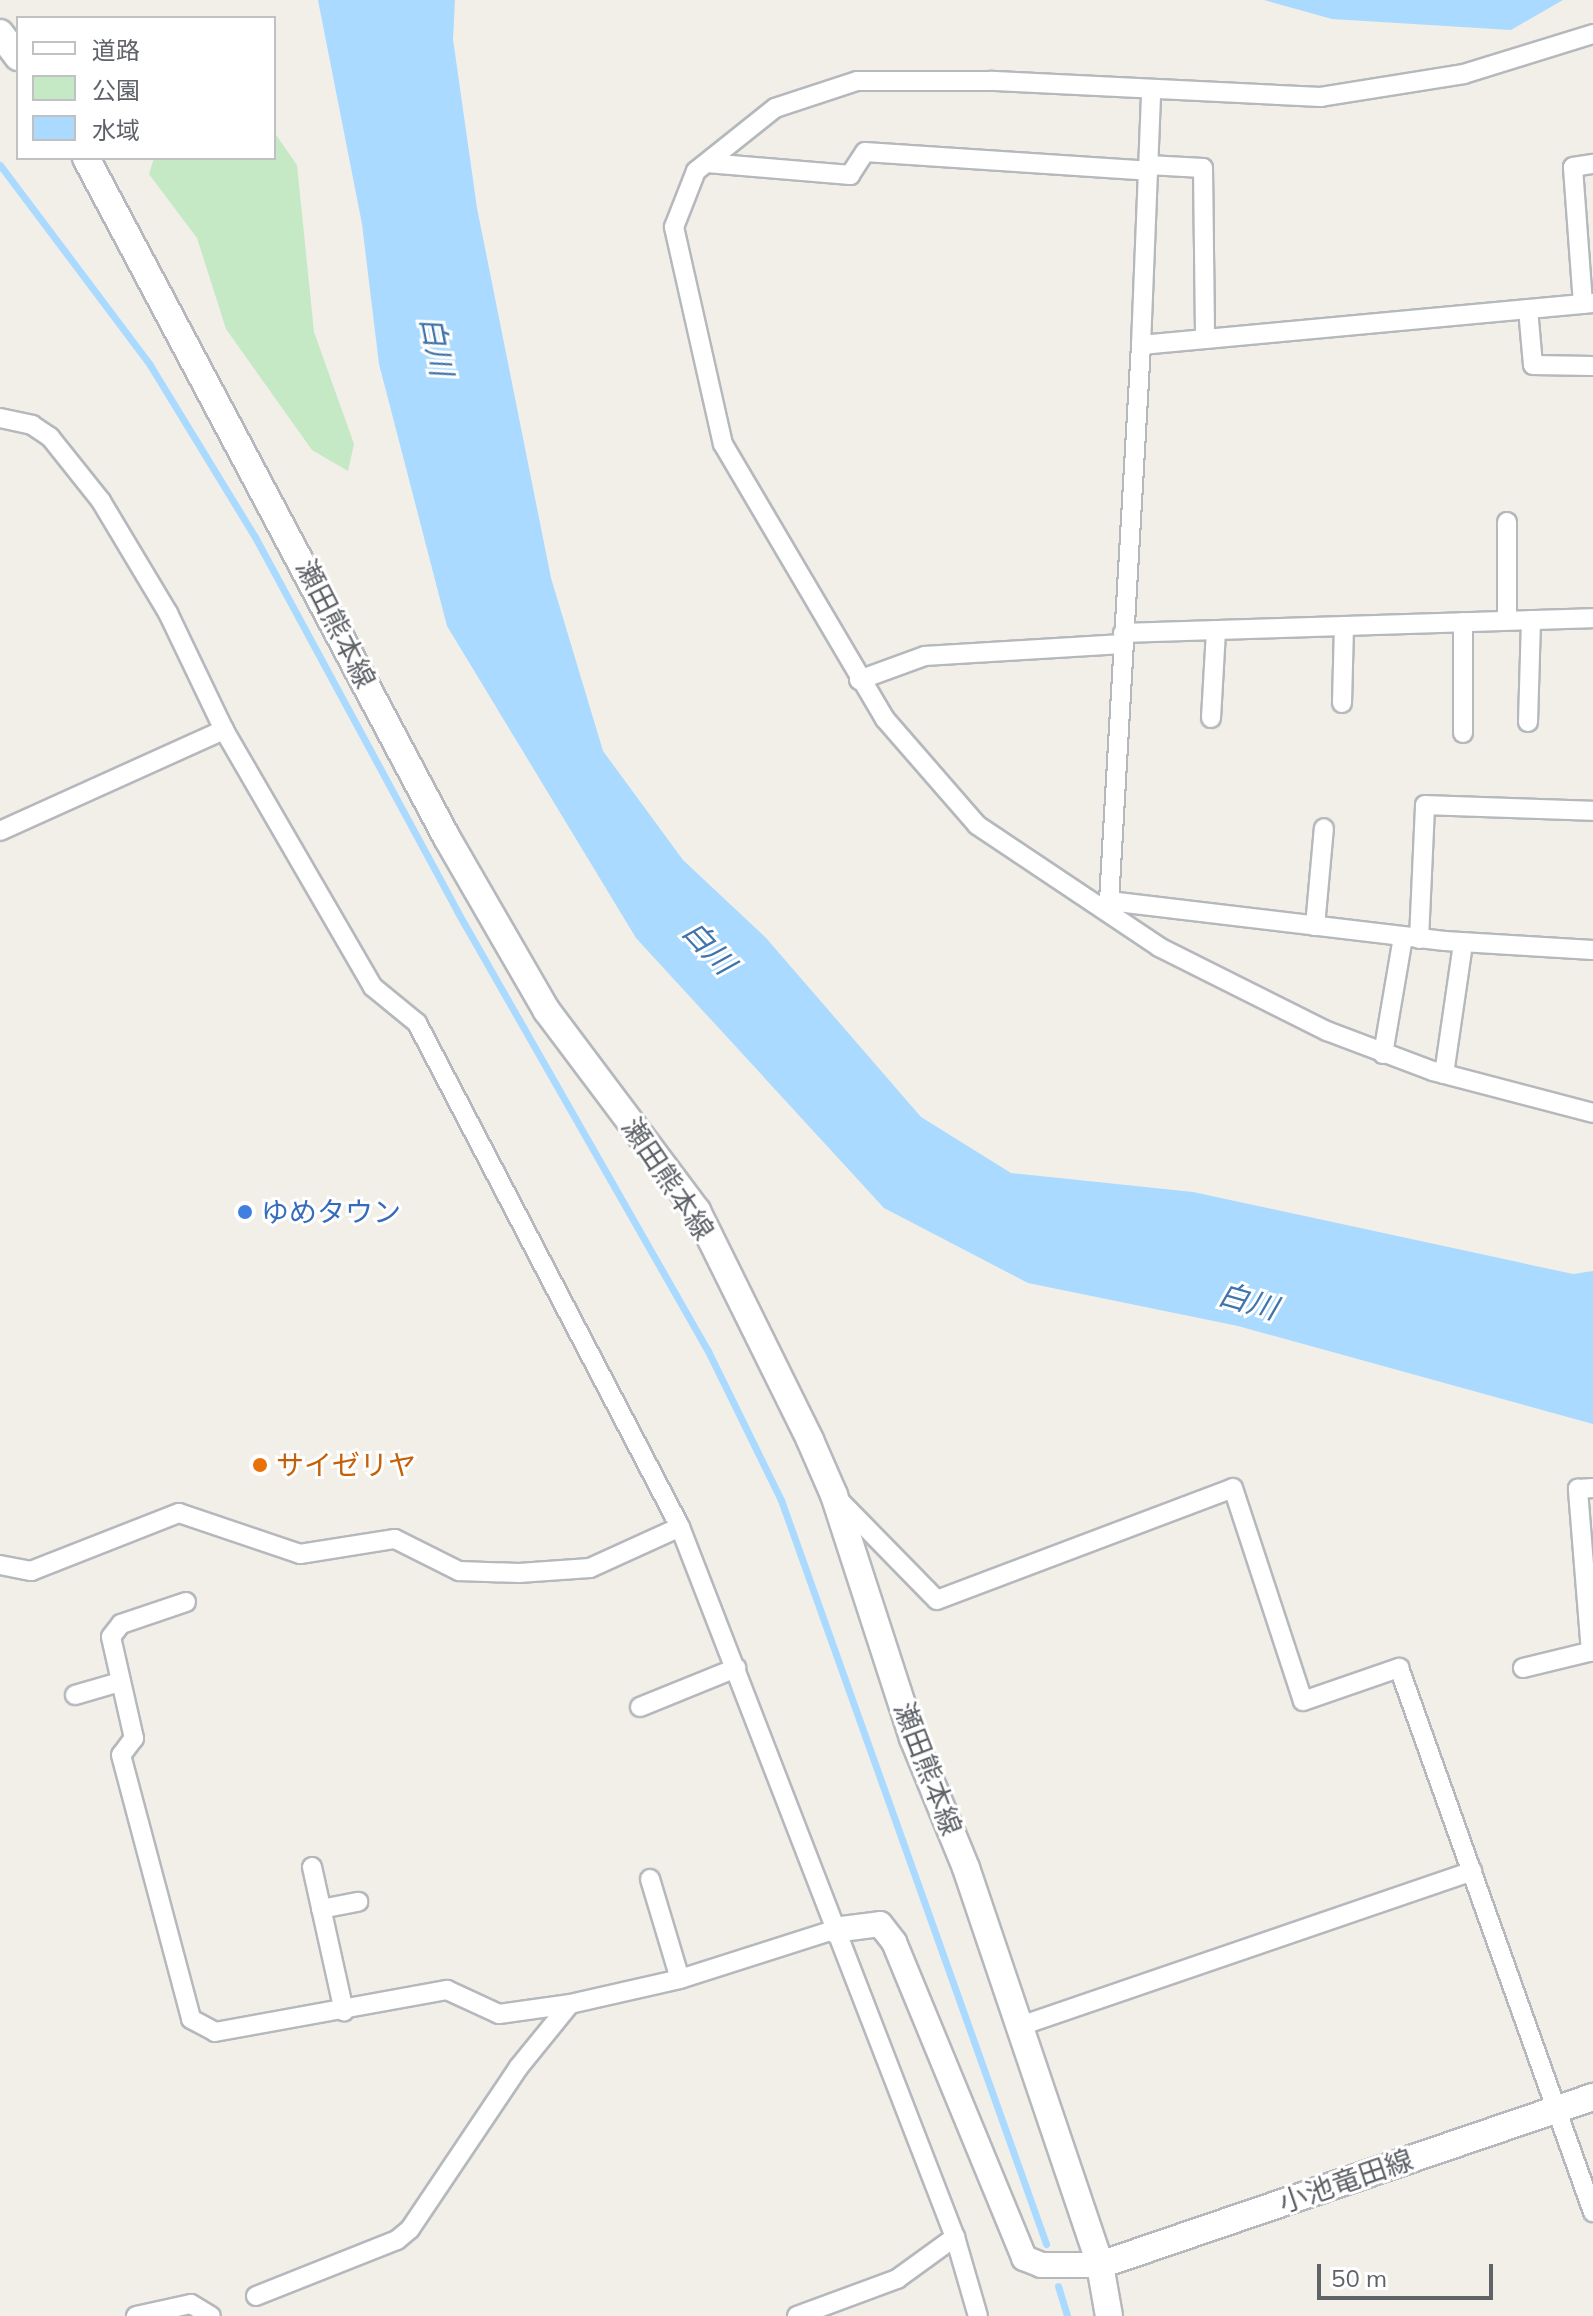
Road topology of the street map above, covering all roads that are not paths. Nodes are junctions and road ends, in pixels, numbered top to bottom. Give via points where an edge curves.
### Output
1 (0, 33) edge
2 (1593, 34) edge
3 (16, 54) edge
4 (1151, 92) junction
5 (87, 160) edge
6 (707, 163) junction
7 (1593, 164) edge
8 (1148, 168) junction
9 (1588, 303) edge
10 (1528, 309) junction
11 (1205, 339) junction
12 (1141, 345) junction
13 (1593, 366) edge
14 (0, 418) edge
15 (1507, 522) dead end
16 (1593, 618) edge
17 (1507, 620) junction
18 (1531, 620) junction
19 (1463, 622) junction
20 (1344, 626) junction
21 (1216, 630) junction
22 (1122, 639) junction
23 (859, 680) junction
24 (1342, 703) dead end
25 (1211, 718) dead end
26 (1528, 722) dead end
27 (224, 730) junction
28 (1463, 733) dead end
29 (1593, 811) edge
30 (1324, 828) dead end
31 (0, 831) edge
32 (1106, 906) junction
33 (1315, 926) junction
34 (1411, 938) junction
35 (1463, 943) junction
36 (1593, 950) edge
37 (1383, 1054) junction
38 (1444, 1074) junction
39 (1593, 1113) edge
40 (1593, 1488) edge
41 (834, 1495) junction
42 (680, 1527) junction
43 (0, 1565) edge
44 (186, 1602) dead end
45 (1592, 1652) edge
46 (736, 1668) junction
47 (1523, 1668) dead end
48 (120, 1682) junction
49 (75, 1695) dead end
50 (640, 1707) dead end
51 (312, 1867) dead end
52 (1472, 1871) junction
53 (650, 1879) dead end
54 (358, 1902) dead end
55 (321, 1909) junction
56 (834, 1930) junction
57 (680, 1979) junction
58 (570, 2004) junction
59 (344, 2011) junction
60 (1020, 2026) junction
61 (1593, 2097) edge
62 (1556, 2110) junction
63 (1593, 2212) edge
64 (955, 2237) junction
65 (1100, 2265) junction
66 (256, 2296) dead end
67 (136, 2316) edge
68 (211, 2316) edge
69 (797, 2316) edge
70 (978, 2316) edge
71 (1109, 2316) edge

1 - 3 main road
2 - 4 street via 1464,74 1321,97
4 - 6 street via 990,81 857,81 775,108
4 - 8 street
5 - 41 main road, 瀬田熊本線 via 447,838 539,998 697,1211
6 - 8 street via 850,175 865,152
6 - 23 street via 696,171 674,227 723,444
7 - 9 street via 1573,167
8 - 11 street via 1203,168
8 - 12 street
9 - 10 street
10 - 11 street
10 - 13 street via 1533,365
11 - 12 street
12 - 22 street
14 - 27 street via 32,425 50,437 101,501 168,613
15 - 17 street
16 - 18 street
17 - 18 street
17 - 19 street
18 - 26 street
19 - 20 street
19 - 28 street
20 - 21 street
20 - 24 street
21 - 22 street
21 - 25 street
22 - 23 street via 925,656
22 - 32 street
23 - 32 street via 904,745 977,825
27 - 31 street
27 - 42 street via 373,987 417,1023
29 - 34 street via 1425,805
30 - 33 street
32 - 33 street
32 - 37 street via 1205,972
33 - 34 street
34 - 35 street
34 - 37 street
35 - 36 street
35 - 38 street
37 - 38 street
38 - 39 street
40 - 45 street via 1578,1489
41 - 52 street via 937,1600 1233,1488 1303,1701 1399,1668
41 - 60 main road, 瀬田熊本線 via 913,1738 966,1868
42 - 43 street via 590,1568 519,1573 459,1571 395,1539 300,1554 179,1513 41,1568 21,1571
42 - 46 street
44 - 48 street via 111,1631
45 - 47 street
46 - 50 street
46 - 56 street
48 - 49 street
48 - 59 street via 134,1738 121,1755 186,2012 215,2032
51 - 55 street
52 - 60 street
52 - 62 street
53 - 57 street
54 - 55 street
55 - 59 street
56 - 57 street
56 - 64 street
56 - 65 street via 873,1923 885,1928 894,1942 1024,2258 1041,2265
57 - 58 street
58 - 59 street via 499,2014 447,1990
58 - 66 street via 518,2068 410,2229 397,2240
60 - 65 main road, 瀬田熊本線
61 - 62 main road, 小池竜田線
62 - 63 street
62 - 65 main road, 小池竜田線
64 - 69 street via 897,2279
64 - 70 street
65 - 71 main road, 瀬田熊本線
67 - 68 street via 191,2304

